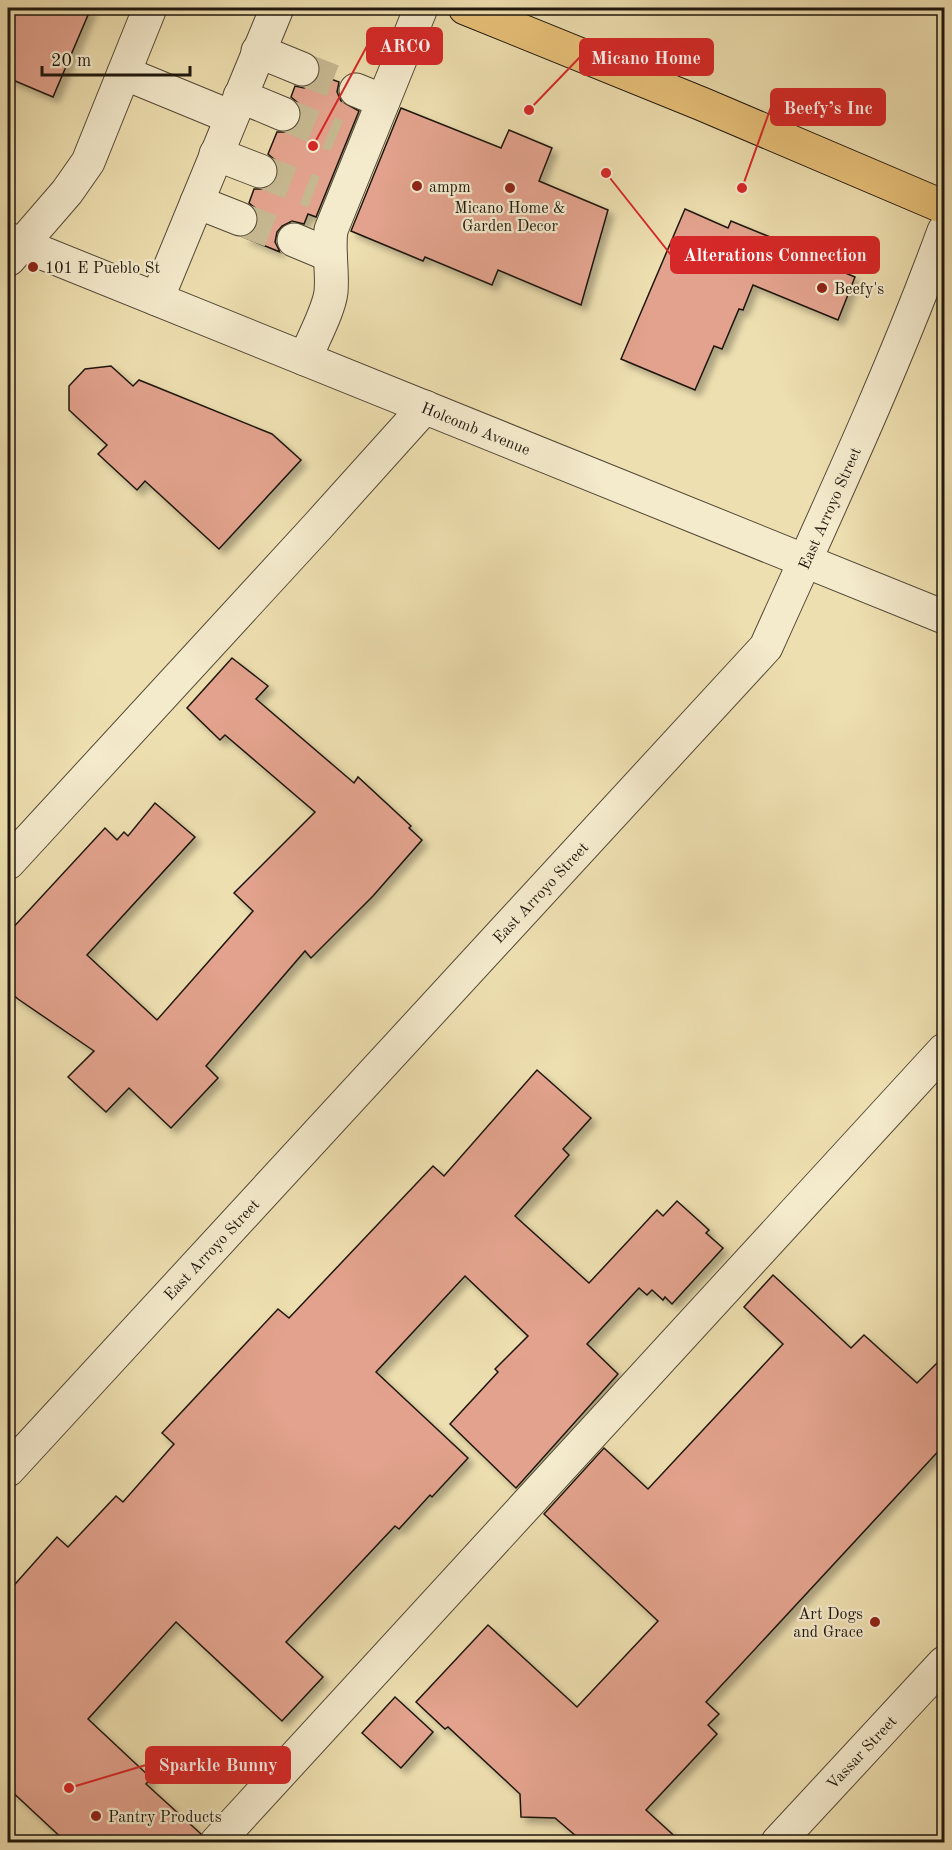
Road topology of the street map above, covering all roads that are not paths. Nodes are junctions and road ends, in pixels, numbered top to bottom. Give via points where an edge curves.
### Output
1 (150, 8) edge
2 (277, 8) edge
3 (421, 8) edge
4 (465, 8) edge
5 (258, 51) junction
6 (302, 69) tunnel mouth
7 (124, 73) junction
8 (236, 107) junction
9 (283, 114) tunnel mouth
10 (216, 154) junction
11 (260, 171) tunnel mouth
12 (197, 201) junction
13 (945, 207) edge
14 (240, 219) tunnel mouth
15 (945, 231) edge
16 (294, 240) tunnel mouth
17 (12, 248) edge
18 (330, 255) junction
19 (157, 299) junction
20 (305, 359) junction
21 (425, 407) junction
22 (806, 560) junction
23 (945, 617) edge
24 (8, 863) edge
25 (945, 1050) edge
26 (8, 1470) edge
27 (945, 1663) edge
28 (217, 1842) edge
29 (778, 1842) edge

1 - 7 street
2 - 5 street
3 - 18 street via 370,96 327,198
4 - 13 main road
5 - 6 street
5 - 8 street
7 - 8 street
7 - 17 street via 88,162
8 - 9 street
8 - 10 street
10 - 11 street
10 - 12 street
12 - 14 street
12 - 19 street
15 - 22 street, East Arroyo Street
16 - 18 street
17 - 19 street, Holcomb Avenue
18 - 20 street via 330,295
19 - 20 street, Holcomb Avenue
20 - 21 street, Holcomb Avenue
21 - 22 street, Holcomb Avenue
21 - 24 street
22 - 23 street, Holcomb Avenue
22 - 26 street, East Arroyo Street via 766,647
25 - 28 street
27 - 29 street, Vassar Street

